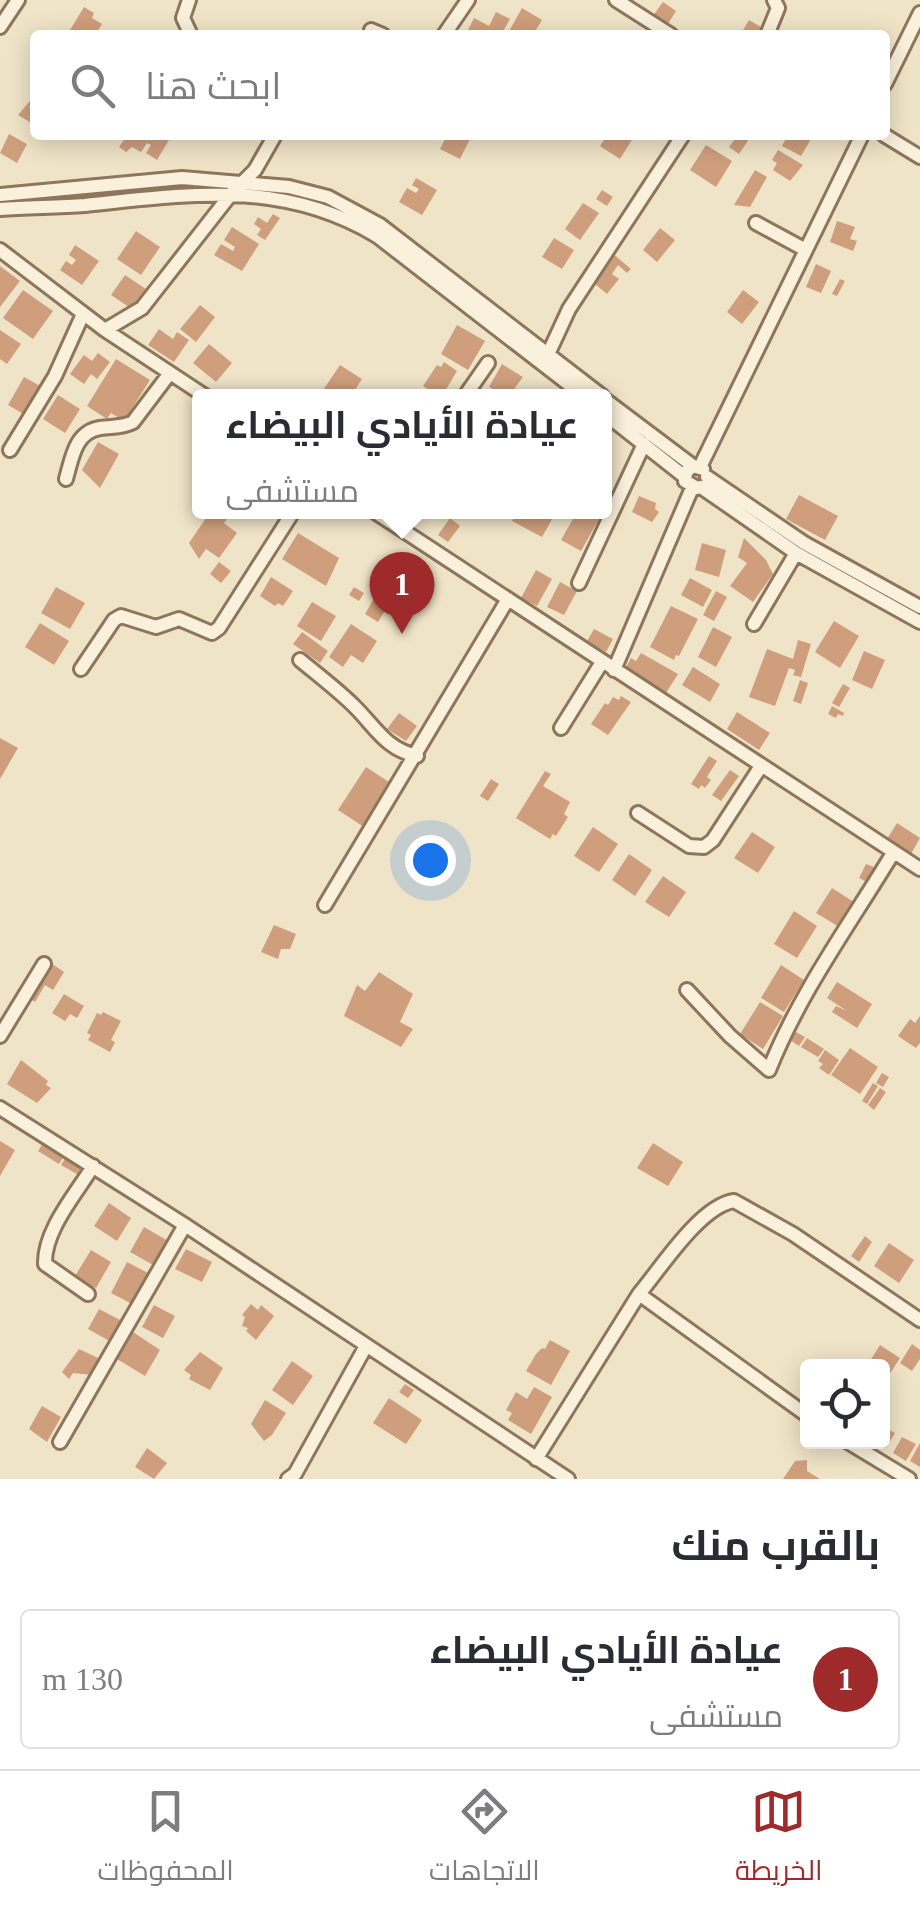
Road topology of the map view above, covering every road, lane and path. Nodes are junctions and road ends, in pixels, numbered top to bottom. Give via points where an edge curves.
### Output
1 (18, 0) edge
2 (189, 0) edge
3 (468, 0) edge
4 (616, 0) edge
5 (774, 0) edge
6 (920, 12) edge
7 (0, 26) edge
8 (189, 30) edge
9 (447, 30) edge
10 (663, 30) edge
11 (769, 30) edge
12 (890, 74) edge
13 (890, 139) edge
14 (272, 140) edge
15 (680, 140) edge
16 (858, 140) edge
17 (920, 157) edge
18 (243, 182) junction
19 (231, 194) junction
20 (0, 195) edge
21 (0, 209) edge
22 (756, 222) dead end
23 (804, 249) junction
24 (0, 250) edge
25 (83, 314) junction
26 (105, 330) junction
27 (546, 360) junction
28 (488, 363) dead end
29 (170, 373) junction
30 (194, 389) edge
31 (470, 389) edge
32 (577, 389) edge
33 (590, 389) edge
34 (612, 406) edge
35 (612, 419) edge
36 (644, 444) junction
37 (10, 450) dead end
38 (696, 477) junction
39 (66, 479) dead end
40 (612, 512) edge
41 (289, 519) edge
42 (386, 519) edge
43 (609, 519) edge
44 (796, 553) junction
45 (825, 563) junction
46 (579, 583) dead end
47 (508, 599) junction
48 (920, 607) edge
49 (920, 622) edge
50 (754, 624) dead end
51 (300, 660) dead end
52 (608, 666) junction
53 (81, 669) dead end
54 (561, 728) dead end
55 (417, 756) junction
56 (760, 766) junction
57 (638, 813) dead end
58 (894, 853) junction
59 (920, 870) edge
60 (325, 906) dead end
61 (44, 964) dead end
62 (687, 990) dead end
63 (0, 1036) edge
64 (0, 1108) edge
65 (93, 1166) junction
66 (185, 1225) junction
67 (88, 1294) dead end
68 (639, 1294) junction
69 (920, 1320) edge
70 (366, 1346) junction
71 (800, 1410) edge
72 (60, 1442) dead end
73 (860, 1449) edge
74 (536, 1459) junction
75 (288, 1479) edge
76 (568, 1479) edge
77 (910, 1479) edge

1 - 7 street
2 - 8 street via 183,18
3 - 9 street
4 - 10 street
5 - 11 street via 778,8
6 - 12 street
13 - 17 street
14 - 18 street
15 - 27 street via 569,309
16 - 23 street
18 - 19 street
18 - 20 street via 182,178
18 - 27 street via 311,192 356,209
19 - 21 street
19 - 26 street via 142,308
19 - 27 street via 301,202 348,219
22 - 23 street
23 - 38 street
24 - 25 street
25 - 26 street
25 - 37 street
26 - 29 street
27 - 32 street
27 - 33 street
28 - 31 street
29 - 30 street
29 - 39 street via 132,422 97,428 76,443
34 - 38 street
35 - 36 street
36 - 38 street
36 - 40 street
38 - 44 street
38 - 45 street
38 - 52 street
41 - 53 street via 219,628 212,633 179,619 156,627 122,616
42 - 47 street
43 - 46 street
44 - 45 street
44 - 50 street
45 - 48 street
45 - 49 street
47 - 52 street
47 - 55 street
51 - 55 street via 382,740
52 - 54 street
52 - 56 street
55 - 60 street
56 - 57 street via 704,847 689,846
56 - 58 street
58 - 59 street
58 - 62 street via 801,998 769,1070
61 - 63 street
64 - 65 street
65 - 66 street
65 - 67 street via 45,1256 45,1264
66 - 70 street
66 - 72 street
68 - 69 street via 706,1214 734,1201
68 - 71 street
68 - 74 street
70 - 74 street
70 - 75 street
73 - 77 street
74 - 76 street

